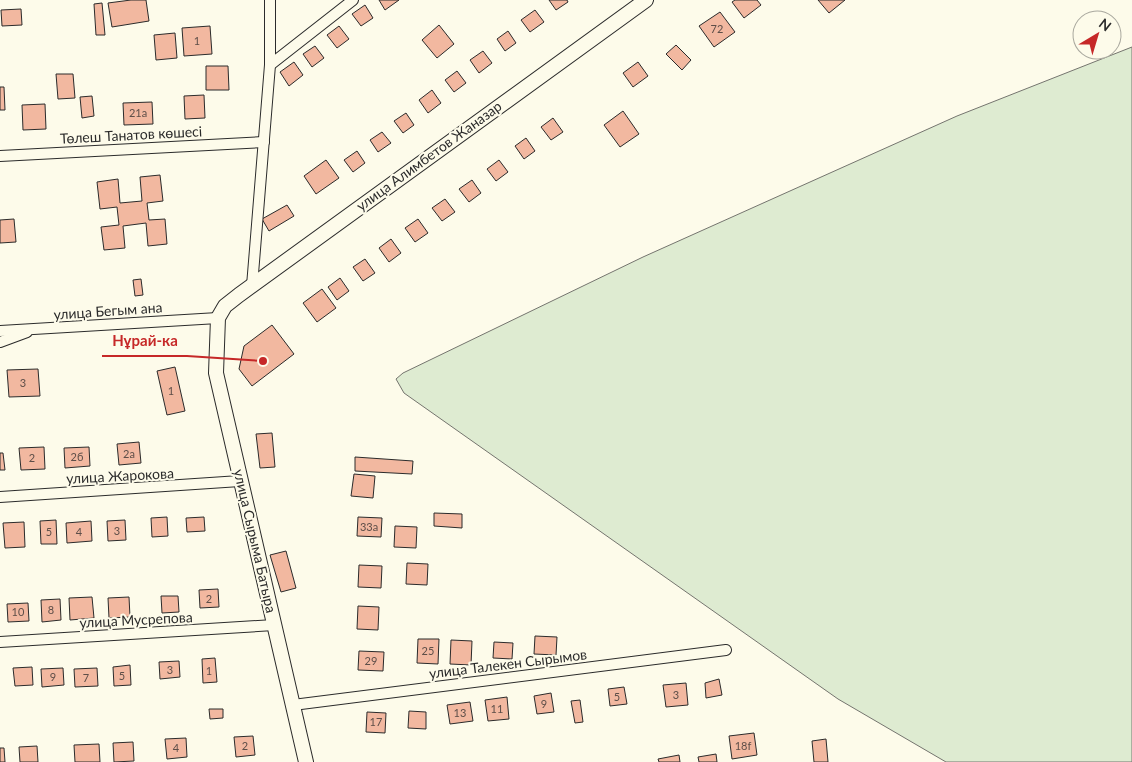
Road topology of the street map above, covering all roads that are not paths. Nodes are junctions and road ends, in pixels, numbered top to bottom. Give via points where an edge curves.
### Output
1 (270, 0) edge
2 (353, 0) edge
3 (646, 0) edge
4 (270, 65) junction
5 (264, 142) junction
6 (0, 156) edge
7 (252, 286) junction
8 (218, 318) junction
9 (34, 330) junction
10 (0, 331) edge
11 (0, 342) edge
12 (240, 482) junction
13 (0, 497) edge
14 (274, 625) junction
15 (0, 642) edge
16 (726, 650) dead end
17 (293, 705) junction
18 (306, 762) edge

1 - 4 street
2 - 4 street
3 - 7 street, улица Алимбетов Жаназар
4 - 5 street
5 - 6 street, Төлеш Танатов көшесі
5 - 7 street
7 - 8 street, улица Алимбетов Жаназар via 225,306
8 - 9 street, улица Бегым ана
8 - 12 street, улица Сырыма Батыра via 216,373
9 - 10 street, улица Бегым ана
9 - 11 street
12 - 13 street, улица Жарокова
12 - 14 street, улица Сырыма Батыра
14 - 15 street, улица Мусрепова
14 - 17 street, улица Сырыма Батыра
16 - 17 street, улица Талекен Сырымов
17 - 18 street, улица Сырыма Батыра

